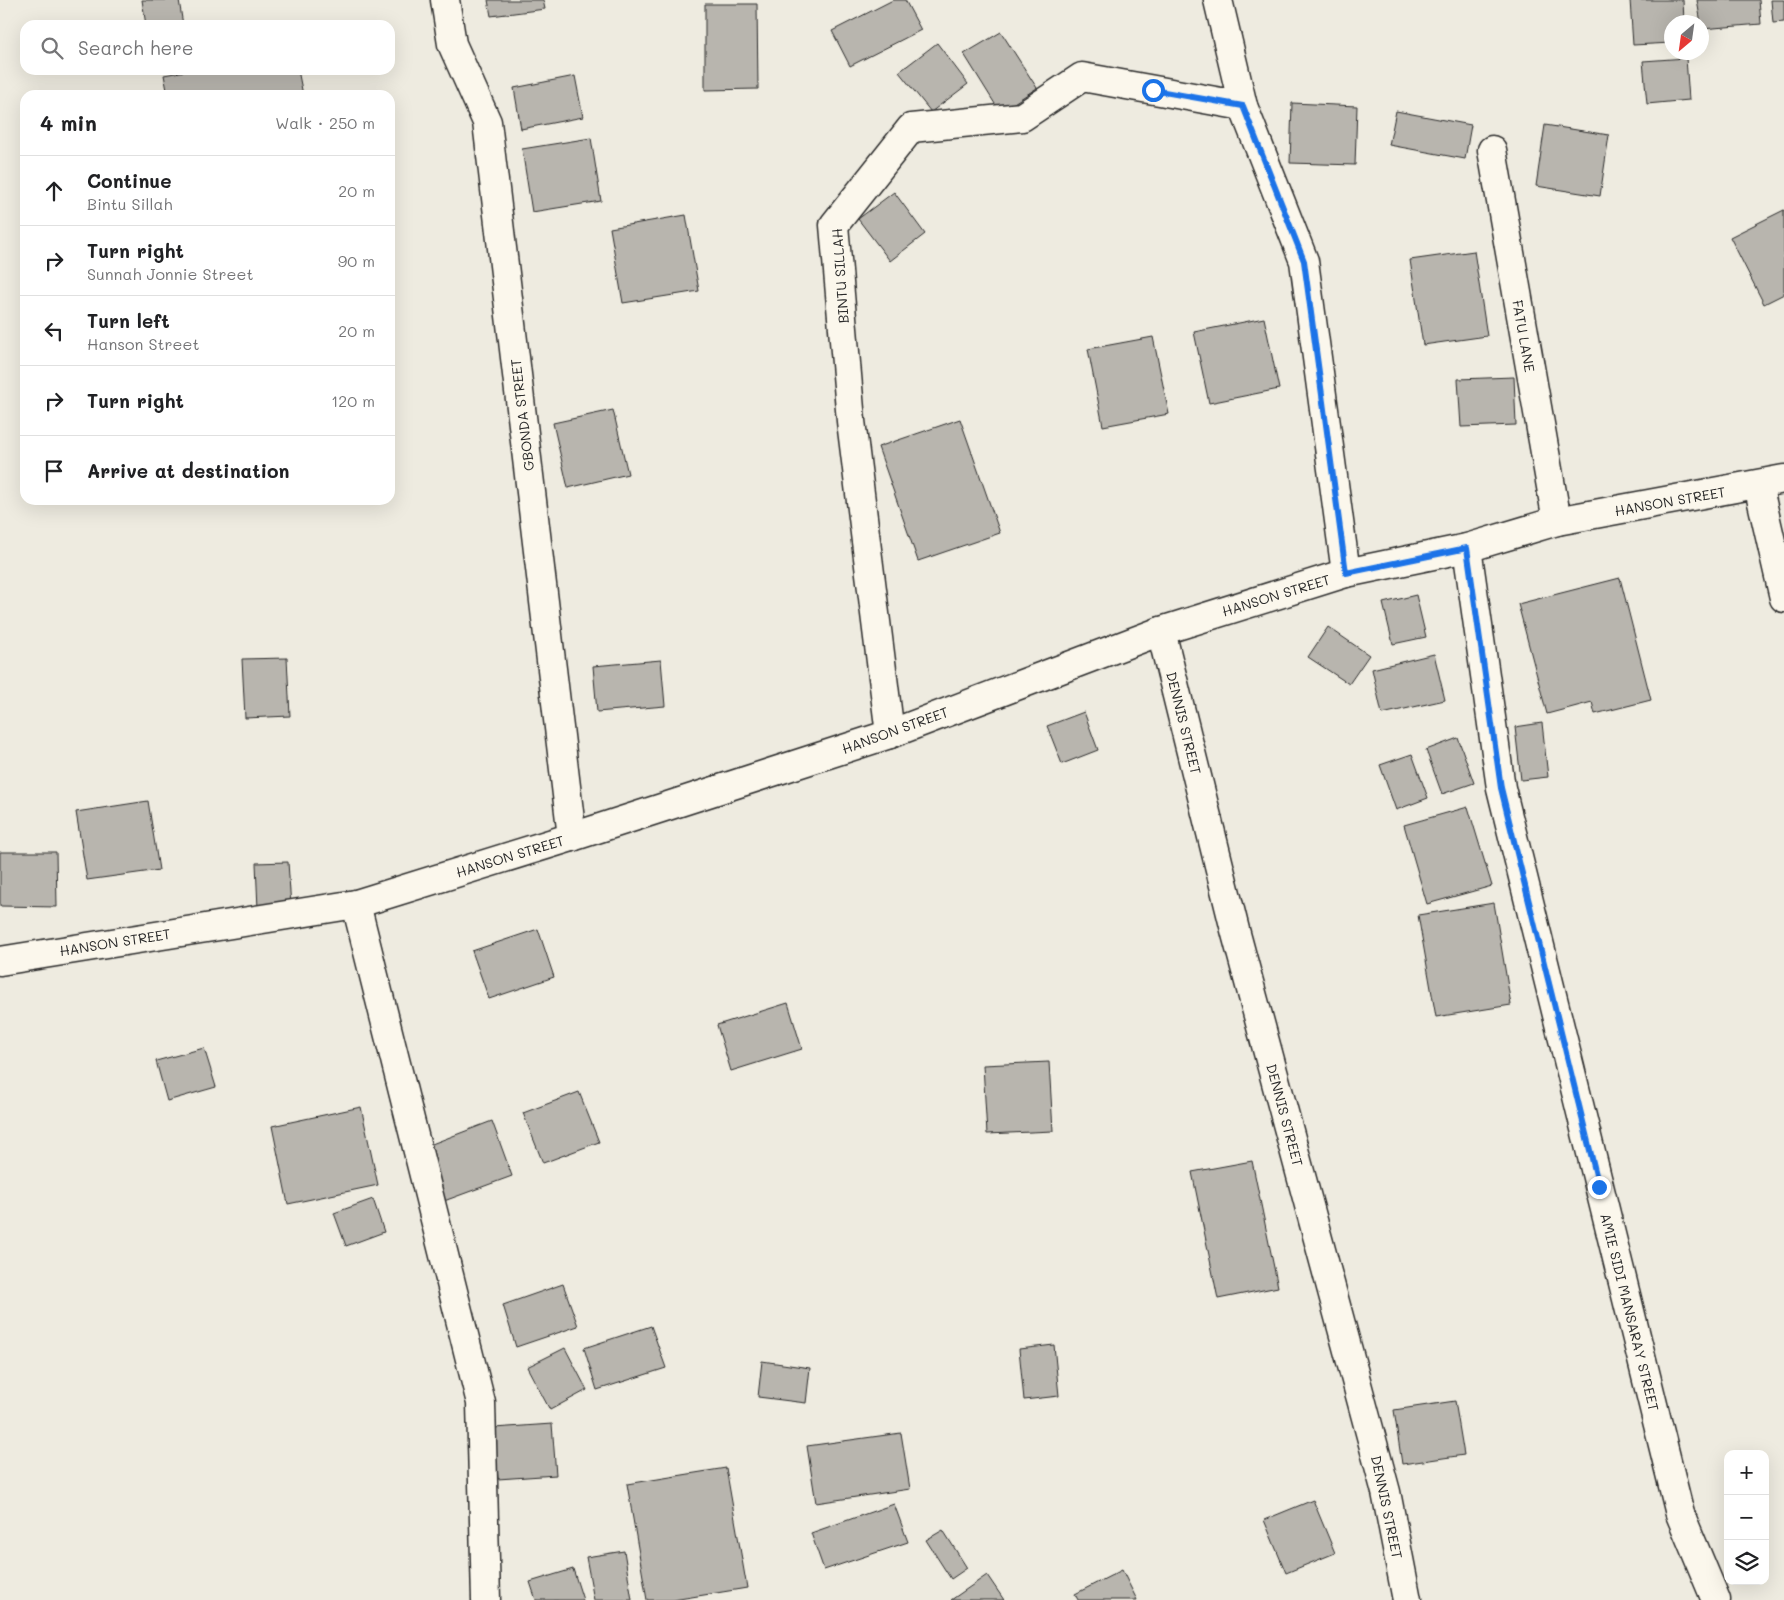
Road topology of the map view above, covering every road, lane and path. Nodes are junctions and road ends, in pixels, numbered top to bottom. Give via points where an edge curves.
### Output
1 (445, 0) edge
2 (1218, 0) edge
3 (1243, 106) junction
4 (1492, 150) dead end
5 (1771, 482) edge
6 (1557, 521) junction
7 (1467, 548) junction
8 (1346, 573) junction
9 (1784, 598) edge
10 (1161, 631) junction
11 (890, 734) junction
12 (572, 837) junction
13 (356, 904) junction
14 (0, 961) edge
15 (486, 1600) edge
16 (1407, 1600) edge
17 (1716, 1600) edge

1 - 12 street, GBONDA STREET via 452,44 487,122
2 - 3 street
3 - 8 street via 1304,261
3 - 11 street, BINTU SILLAH via 1082,77 1022,117 911,128 834,225 851,421
4 - 6 street, FATU LANE
5 - 6 street, HANSON STREET
5 - 9 street
6 - 7 street, HANSON STREET
7 - 8 street, HANSON STREET
7 - 17 street, AMIE SIDI MANSARAY STREET via 1501,788 1680,1514
8 - 10 street, HANSON STREET
10 - 11 street, HANSON STREET
10 - 16 street, DENNIS STREET via 1235,930 1386,1492
11 - 12 street, HANSON STREET
12 - 13 street, HANSON STREET
13 - 14 street, HANSON STREET
13 - 15 street via 481,1403

